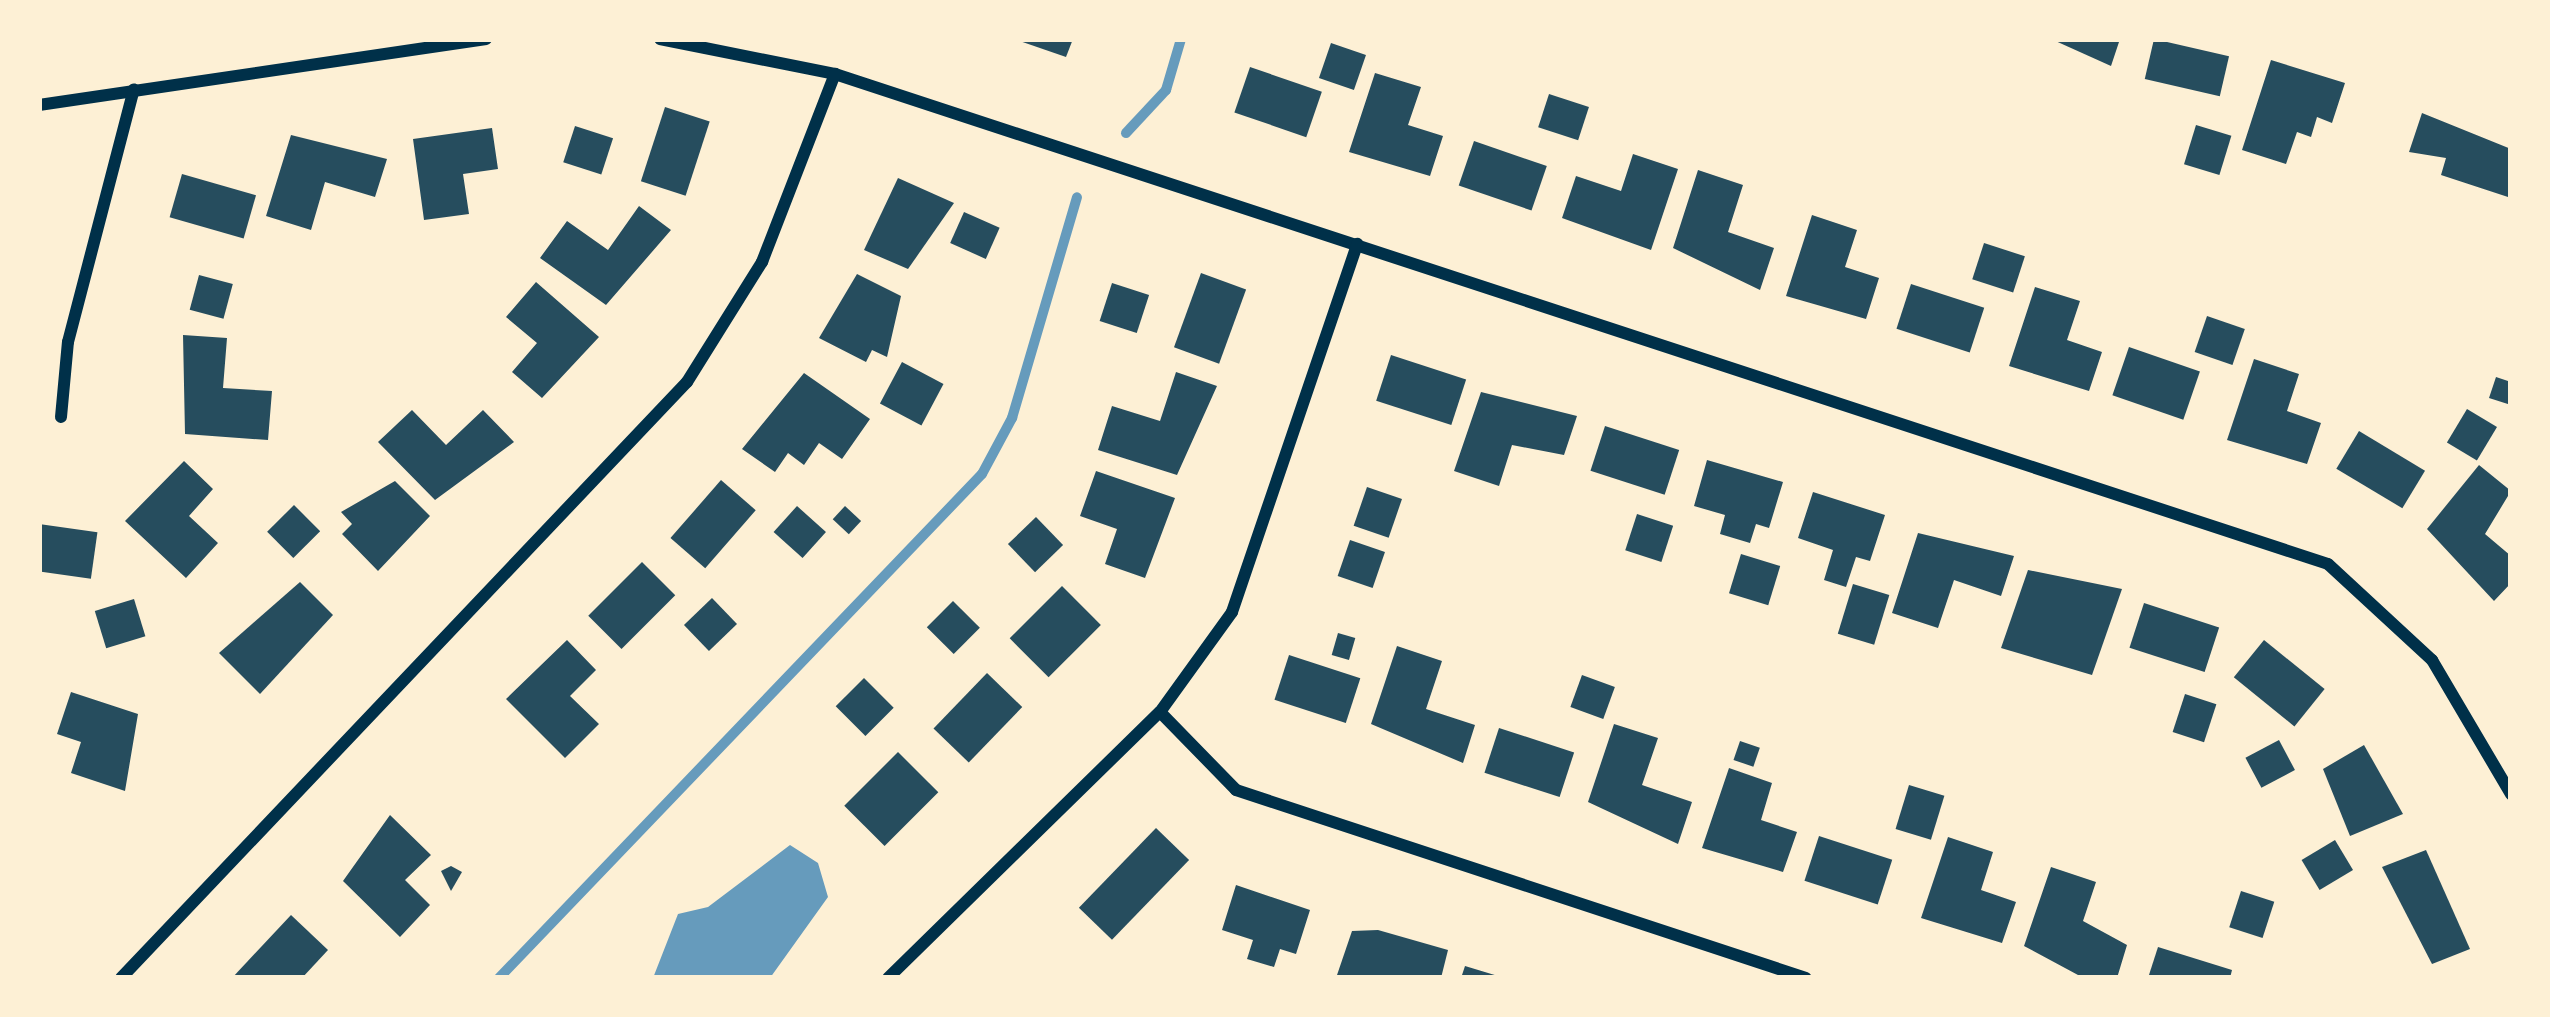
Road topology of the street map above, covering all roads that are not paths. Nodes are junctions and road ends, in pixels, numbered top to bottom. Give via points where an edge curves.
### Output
1 (486, 39) edge
2 (660, 39) edge
3 (835, 74) junction
4 (134, 89) junction
5 (39, 105) edge
6 (1357, 244) junction
7 (61, 416) dead end
8 (1160, 712) junction
9 (2511, 794) edge
10 (121, 978) edge
11 (888, 978) edge
12 (1806, 978) edge

1 - 4 street
2 - 3 street
3 - 6 street
3 - 10 street via 763,262 687,382
4 - 5 street
4 - 7 street via 68,342
6 - 8 street via 1232,612
6 - 9 street via 2328,564 2432,660
8 - 11 street
8 - 12 street via 1236,790

